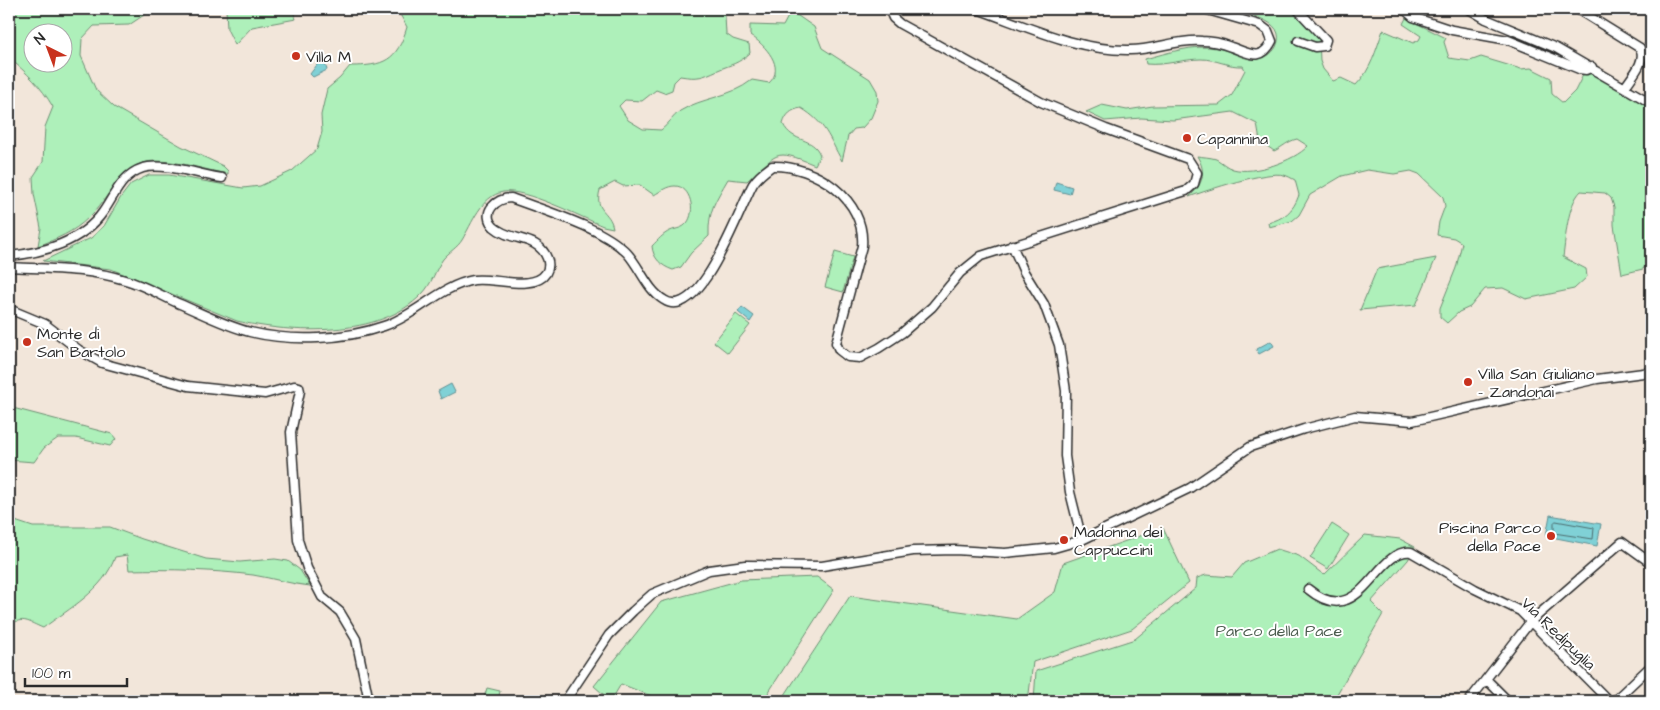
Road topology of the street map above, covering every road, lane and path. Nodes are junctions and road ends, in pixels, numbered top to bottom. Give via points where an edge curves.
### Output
1 (889, 9) edge
2 (977, 9) edge
3 (1204, 9) edge
4 (1297, 9) edge
5 (1404, 9) edge
6 (1469, 9) edge
7 (1577, 9) edge
8 (1298, 41) dead end
9 (1592, 67) junction
10 (1625, 87) junction
11 (1651, 103) edge
12 (222, 178) dead end
13 (1012, 245) junction
14 (9, 256) edge
15 (9, 267) edge
16 (9, 309) edge
17 (1651, 372) edge
18 (1082, 540) junction
19 (1651, 563) edge
20 (1308, 589) dead end
21 (1531, 621) junction
22 (1651, 666) edge
23 (1486, 679) junction
24 (369, 701) edge
25 (565, 701) edge
26 (1469, 701) edge
27 (1508, 701) edge
28 (1609, 701) edge
29 (1614, 701) edge

1 - 13 street via 900,24 1041,102 1184,157 1193,164 1197,173 1194,184 1186,191
2 - 3 street via 1104,49 1153,49 1194,40 1216,42 1249,54 1259,55 1267,50 1272,41 1268,31 1260,25
4 - 8 street via 1326,40 1324,46 1315,47
5 - 9 street via 1413,17 1452,30 1508,40 1579,69
6 - 9 street via 1486,20 1556,48
7 - 10 street via 1642,51 1642,61
9 - 10 street
10 - 11 street
12 - 14 street via 158,167 143,168 121,183 103,212 88,228 62,244 31,254
13 - 15 street via 981,256 902,333 860,358 848,357 836,343 862,246 859,219 837,190 803,169 789,166 772,166 754,183 711,271 697,291 678,304 666,302 658,296 627,252 610,239 511,198 502,198 493,204 490,220 500,230 543,249 549,263 546,274 526,283 484,278 461,282 405,317 362,333 302,338 252,332 126,280 66,269
13 - 18 street via 1044,304 1059,345 1066,391 1065,456
16 - 24 street via 45,324 79,350 112,366 188,386 265,394 299,387 291,432 298,540 307,568 322,597 340,612 356,639
17 - 18 street via 1597,379 1412,421 1355,416 1304,429 1250,446 1190,488
18 - 25 street via 1054,548 1004,552 913,551 822,566 745,565 709,570 652,594 633,610 609,636
19 - 21 street via 1622,542
20 - 21 street, Via Redipuglia via 1316,596 1335,602 1346,601 1395,557 1404,551 1411,552 1512,606
21 - 23 street
21 - 28 street, Via Redipuglia
22 - 29 street
23 - 26 street
23 - 27 street

